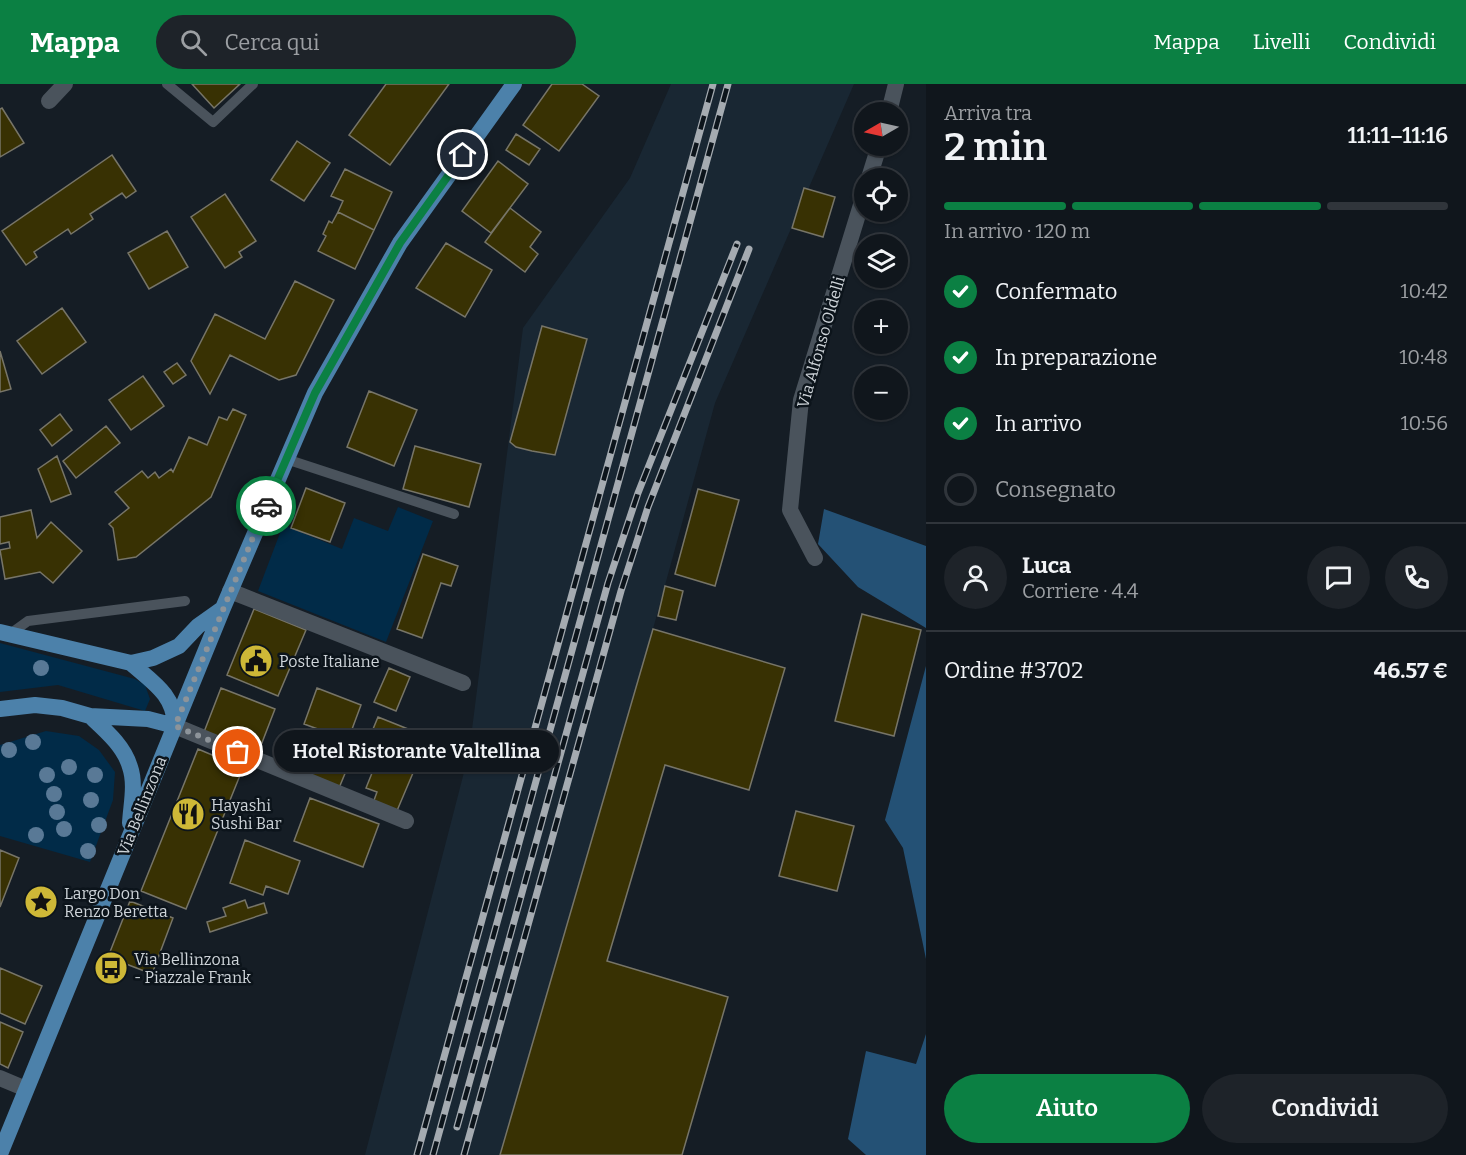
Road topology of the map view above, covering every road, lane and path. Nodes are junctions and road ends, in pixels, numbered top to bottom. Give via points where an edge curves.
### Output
1 (65, 84) edge
2 (167, 84) edge
3 (253, 84) edge
4 (514, 84) edge
5 (896, 84) edge
6 (48, 101) dead end
7 (892, 102) edge
8 (856, 222) edge
9 (286, 459) junction
10 (454, 514) dead end
11 (815, 558) dead end
12 (230, 591) junction
13 (185, 602) dead end
14 (223, 608) junction
15 (5, 633) edge
16 (131, 663) junction
17 (463, 683) dead end
18 (0, 709) edge
19 (90, 716) junction
20 (175, 726) junction
21 (406, 821) dead end
22 (129, 836) junction
23 (0, 1078) edge
24 (26, 1089) junction
25 (0, 1154) edge

1 - 6 street
2 - 3 lane via 213,122
4 - 9 main road, Via Bellinzona via 400,243 315,393
5 - 7 street
8 - 11 street, Via Alfonso Oldelli via 801,399 790,510
9 - 10 lane
9 - 12 main road, Via Bellinzona
12 - 14 main road, Via Bellinzona
12 - 17 street
13 - 15 lane via 28,621
14 - 16 main road via 179,646
14 - 20 main road, Via Bellinzona
15 - 16 main road
16 - 20 main road via 171,702
18 - 19 main road via 35,705
19 - 20 main road via 148,719
19 - 22 main road via 113,738 130,766
20 - 21 street
20 - 22 main road, Via Bellinzona
22 - 24 main road, Via Bellinzona
23 - 24 street
24 - 25 main road, Via Bellinzona

